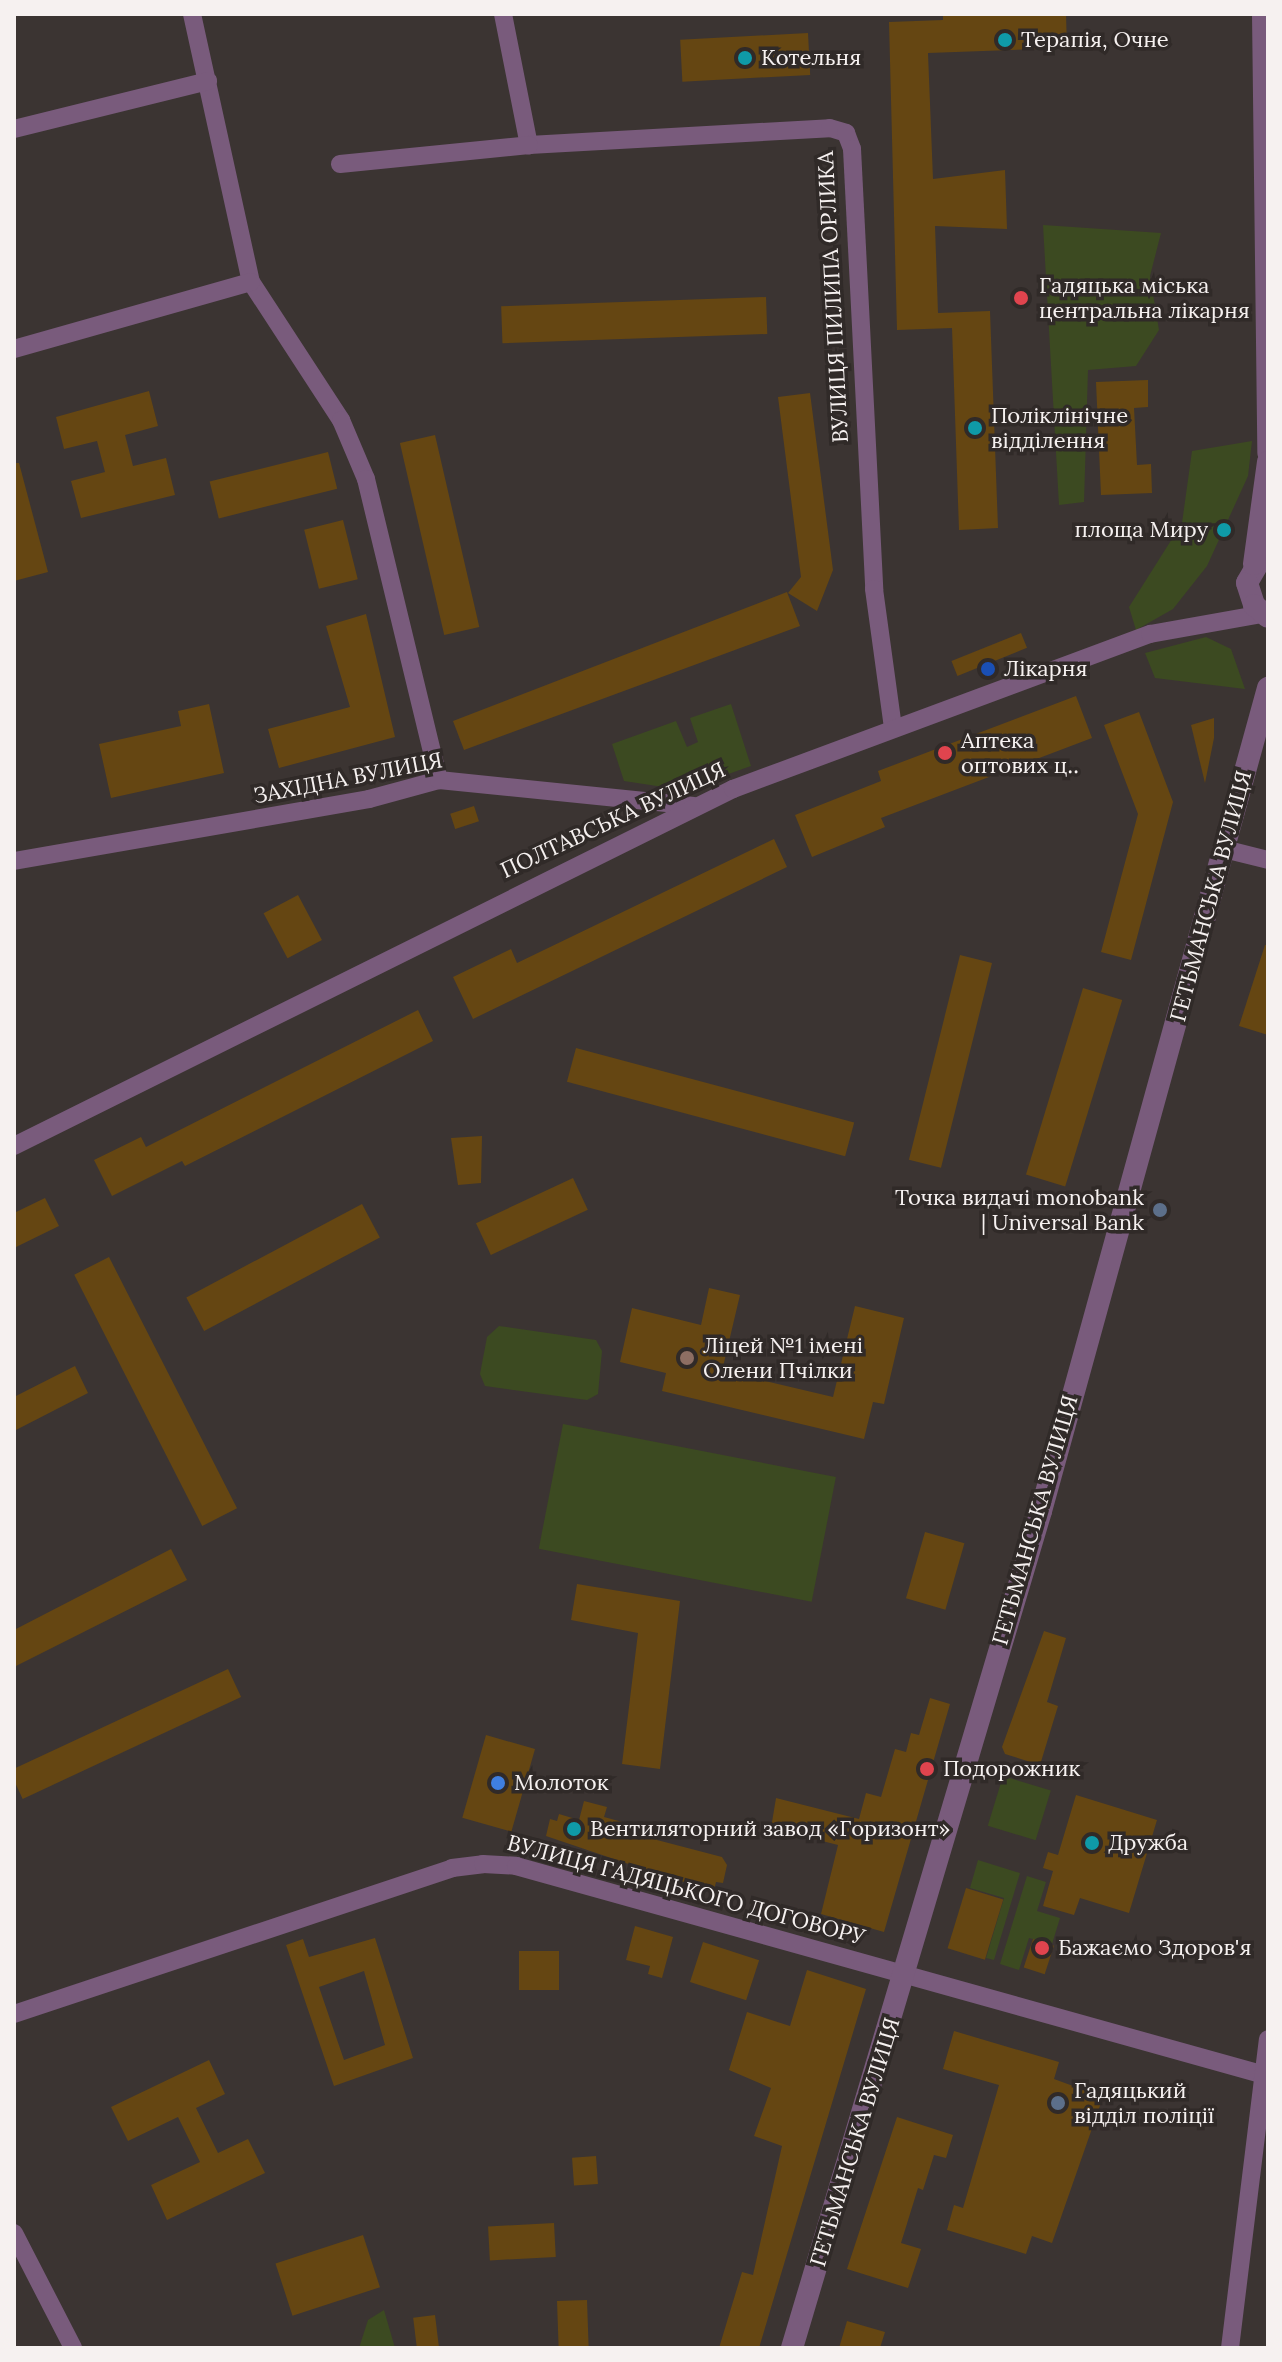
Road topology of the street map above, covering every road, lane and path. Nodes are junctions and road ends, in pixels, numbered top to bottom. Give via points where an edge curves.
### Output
1 (192, 14) edge
2 (503, 14) edge
3 (1263, 14) edge
4 (208, 81) junction
5 (1265, 118) edge
6 (14, 129) edge
7 (529, 145) junction
8 (340, 164) dead end
9 (251, 282) junction
10 (1267, 327) edge
11 (14, 349) edge
12 (1268, 453) edge
13 (1268, 462) edge
14 (1261, 558) edge
15 (1265, 615) edge
16 (1268, 688) edge
17 (893, 728) junction
18 (439, 780) junction
19 (694, 806) junction
20 (1224, 849) junction
21 (1268, 860) edge
22 (14, 861) edge
23 (14, 1146) edge
24 (906, 1973) junction
25 (14, 2014) edge
26 (1268, 2039) edge
27 (1264, 2075) edge
28 (14, 2233) edge
29 (73, 2348) edge
30 (792, 2348) edge
31 (1230, 2348) edge

1 - 4 street
2 - 7 street
3 - 5 street
4 - 6 street
4 - 9 street
5 - 10 street
7 - 8 street, ВУЛИЦЯ ПИЛИПА ОРЛИКА
7 - 17 street, ВУЛИЦЯ ПИЛИПА ОРЛИКА via 830,128 846,133 852,149 874,589
9 - 11 street
9 - 18 street via 341,420 366,479
10 - 12 street
13 - 14 street
14 - 15 street via 1249,594
15 - 17 street, ПОЛТАВСЬКА ВУЛИЦЯ via 1150,634
16 - 20 street, ГЕТЬМАНСЬКА ВУЛИЦЯ
17 - 19 street, ПОЛТАВСЬКА ВУЛИЦЯ
18 - 19 street, ЗАХІДНА ВУЛИЦЯ via 609,793
18 - 22 street, ЗАХІДНА ВУЛИЦЯ via 369,799
19 - 23 street, ПОЛТАВСЬКА ВУЛИЦЯ
20 - 21 street
20 - 24 street, ГЕТЬМАНСЬКА ВУЛИЦЯ
24 - 25 street, ВУЛИЦЯ ГАДЯЦЬКОГО ДОГОВОРУ via 516,1866 483,1864 452,1868
24 - 27 street, ВУЛИЦЯ ГАДЯЦЬКОГО ДОГОВОРУ
24 - 30 street, ГЕТЬМАНСЬКА ВУЛИЦЯ
26 - 27 street
27 - 31 street
28 - 29 street

